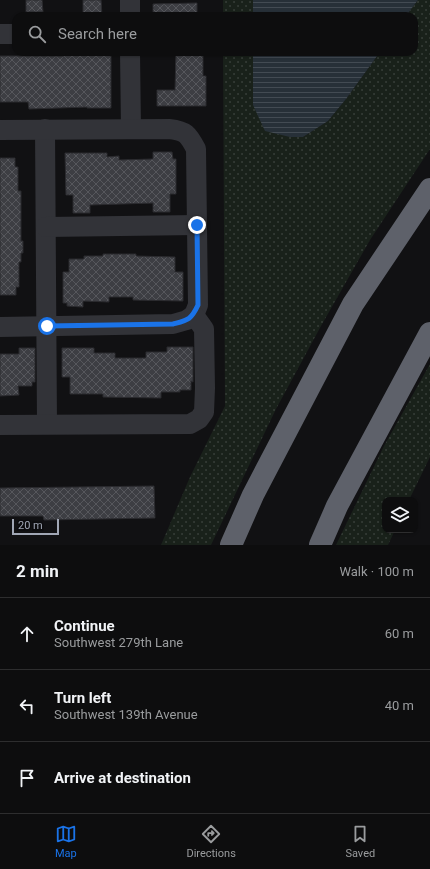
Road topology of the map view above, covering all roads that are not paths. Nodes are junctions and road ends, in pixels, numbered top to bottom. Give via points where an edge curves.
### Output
1 (130, 0) edge
2 (130, 12) edge
3 (0, 34) edge
4 (12, 34) edge
5 (130, 56) edge
6 (45, 129) junction
7 (131, 129) junction
8 (0, 130) edge
9 (430, 188) edge
10 (197, 225) junction
11 (46, 227) junction
12 (194, 315) junction
13 (47, 326) junction
14 (0, 327) edge
15 (430, 333) edge
16 (47, 424) junction
17 (0, 425) edge
18 (231, 545) edge
19 (320, 545) edge

1 - 2 street
3 - 4 street
5 - 7 street
6 - 7 street
6 - 8 street
6 - 11 street
7 - 10 street via 181,130 189,136 196,149
9 - 18 highway via 353,304 253,495
10 - 11 street
10 - 12 street via 198,305
11 - 13 street
12 - 13 street via 173,324
12 - 16 street via 204,328 204,412 199,419 190,424
13 - 14 street
13 - 16 street
15 - 19 highway via 337,506
16 - 17 street

